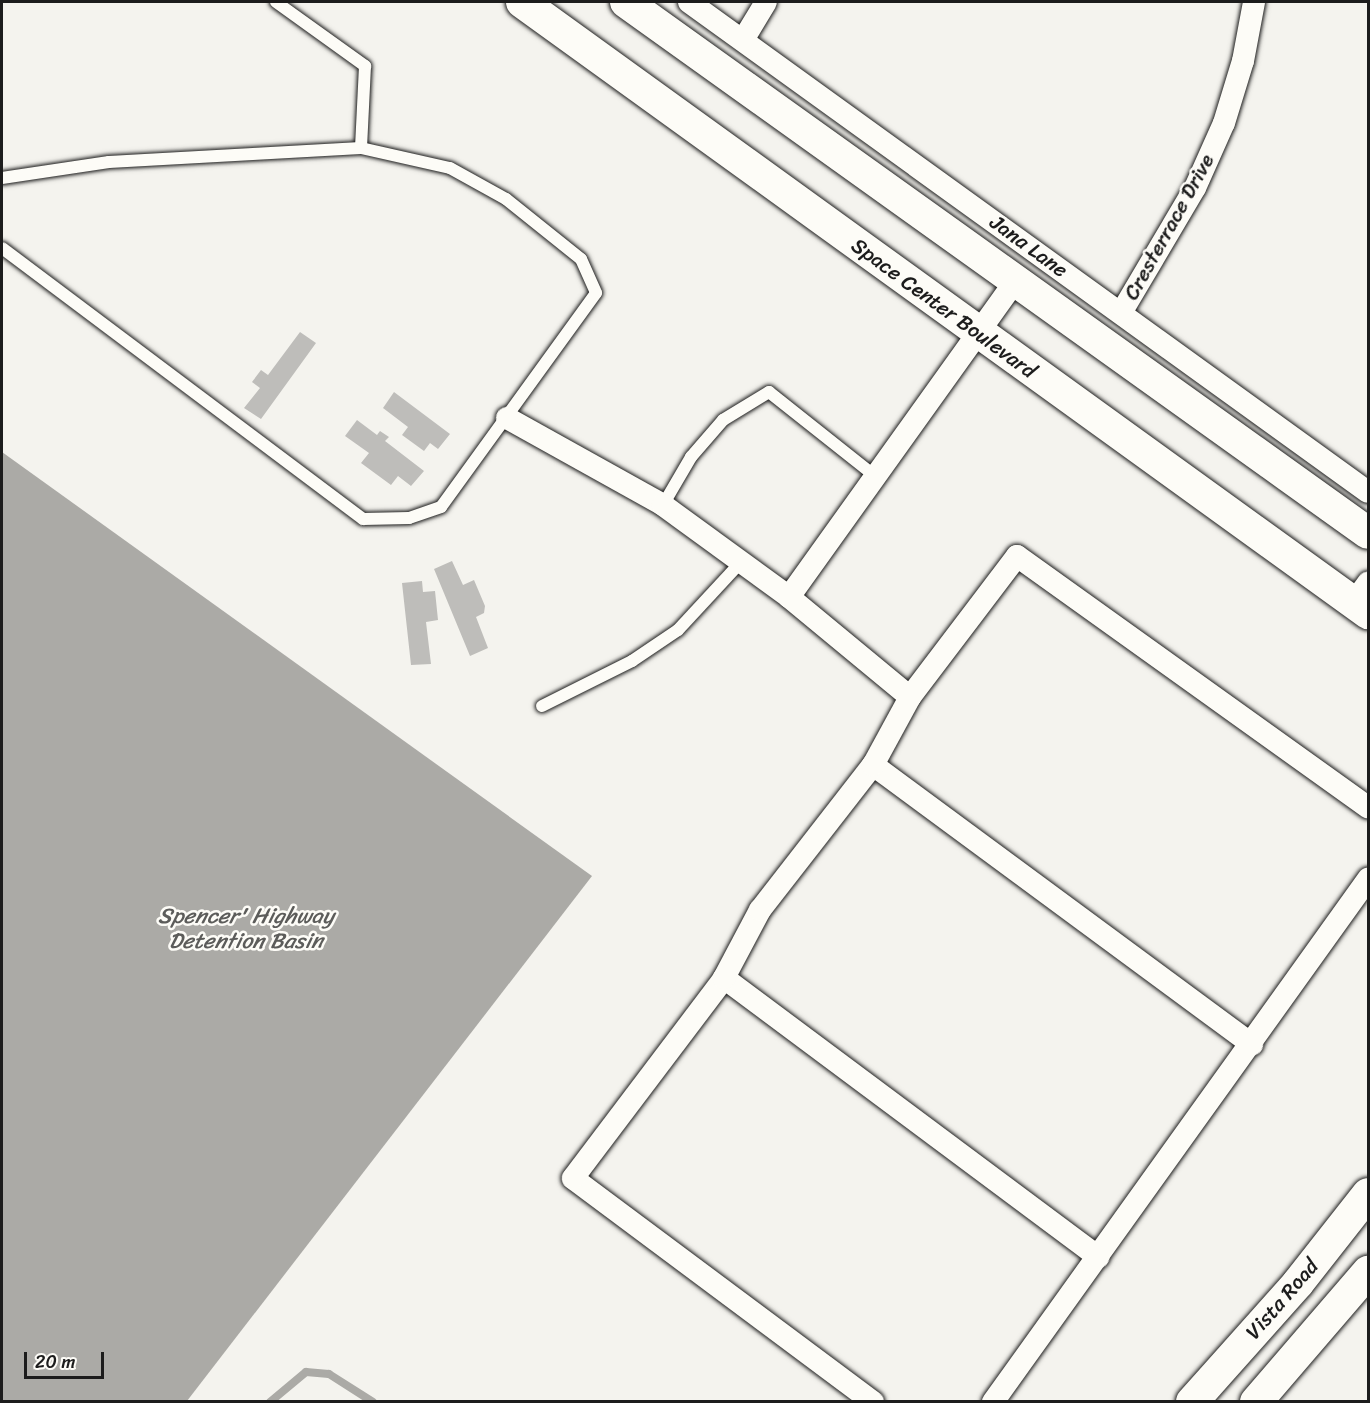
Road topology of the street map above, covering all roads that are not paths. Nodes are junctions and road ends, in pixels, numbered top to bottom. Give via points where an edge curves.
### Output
1 (276, 2) edge
2 (522, 2) edge
3 (626, 2) edge
4 (689, 2) edge
5 (766, 2) edge
6 (1254, 2) edge
7 (743, 40) junction
8 (361, 148) junction
9 (2, 178) edge
10 (2, 248) edge
11 (1017, 279) junction
12 (1121, 313) junction
13 (977, 333) junction
14 (507, 418) junction
15 (876, 476) junction
16 (1368, 492) edge
17 (663, 505) junction
18 (1368, 533) edge
19 (741, 562) junction
20 (789, 597) junction
21 (1364, 599) edge
22 (910, 697) junction
23 (542, 706) dead end
24 (873, 765) junction
25 (1368, 807) edge
26 (1368, 879) edge
27 (724, 978) junction
28 (1252, 1044) junction
29 (1368, 1194) edge
30 (1098, 1257) junction
31 (1368, 1272) edge
32 (1298, 1283) junction
33 (1332, 1317) junction
34 (873, 1401) edge
35 (993, 1401) edge
36 (1192, 1401) edge
37 (1256, 1401) edge

1 - 8 lane via 365,66
2 - 13 main road, Space Center Boulevard
3 - 11 main road
4 - 7 street, Jana Lane
5 - 7 street
6 - 12 street, Cresterrace Drive via 1243,61 1224,123 1190,197
7 - 12 street, Jana Lane
8 - 9 lane via 109,162
8 - 14 lane via 450,168 506,199 581,259 596,293
10 - 14 lane via 363,519 409,518 441,507
11 - 13 street
11 - 18 main road
12 - 16 street, Jana Lane
13 - 15 street
13 - 21 main road, Space Center Boulevard
14 - 17 street
15 - 17 lane via 769,392 723,420 691,457
15 - 20 street
17 - 19 street
19 - 20 street
19 - 23 lane via 678,630 632,661
20 - 22 street
22 - 24 street
22 - 25 street via 1017,556
24 - 27 street via 760,910
24 - 28 street
26 - 28 street
27 - 30 street
27 - 34 street via 573,1178
28 - 30 street
29 - 32 main road, Vista Road
30 - 35 street
31 - 33 main road
32 - 33 main road
32 - 36 main road, Vista Road
33 - 37 main road

